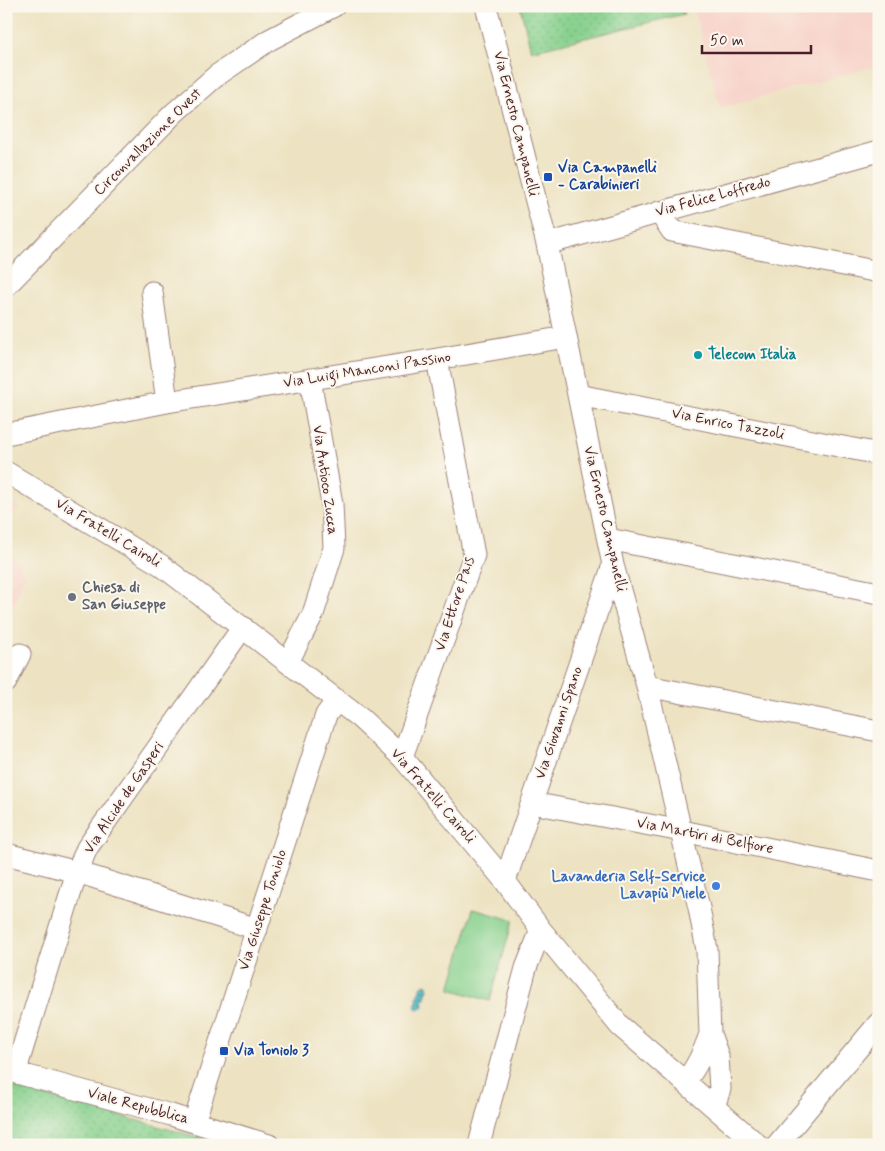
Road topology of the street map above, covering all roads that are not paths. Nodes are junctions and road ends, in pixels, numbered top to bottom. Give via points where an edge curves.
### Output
1 (334, 6) edge
2 (486, 6) edge
3 (879, 151) edge
4 (659, 212) junction
5 (547, 244) junction
6 (879, 272) edge
7 (6, 286) edge
8 (152, 292) dead end
9 (566, 337) junction
10 (437, 359) junction
11 (310, 379) junction
12 (578, 395) junction
13 (168, 402) junction
14 (6, 434) edge
15 (879, 454) edge
16 (6, 472) edge
17 (608, 539) junction
18 (613, 565) junction
19 (879, 593) edge
20 (243, 627) junction
21 (20, 654) dead end
22 (288, 662) junction
23 (6, 682) edge
24 (647, 686) junction
25 (337, 700) junction
26 (879, 731) edge
27 (402, 757) junction
28 (532, 803) junction
29 (682, 831) junction
30 (6, 854) edge
31 (879, 871) edge
32 (77, 872) junction
33 (505, 881) junction
34 (257, 929) junction
35 (541, 930) junction
36 (879, 1024) edge
37 (710, 1034) junction
38 (12, 1072) edge
39 (685, 1082) junction
40 (714, 1106) junction
41 (194, 1122) junction
42 (269, 1145) edge
43 (479, 1145) edge
44 (758, 1145) edge
45 (777, 1145) edge

1 - 7 street, Circonvallazione Ovest via 269,40 216,76 172,114
2 - 5 street, Via Ernesto Campanelli
3 - 4 street, Via Felice Loffredo
4 - 5 street, Via Felice Loffredo
4 - 6 street via 672,231
5 - 9 street, Via Ernesto Campanelli
8 - 13 street
9 - 10 street, Via Luigi Manconi Passino
9 - 12 street, Via Ernesto Campanelli
10 - 11 street, Via Luigi Manconi Passino
10 - 27 street, Via Ettore Pais via 474,555
11 - 13 street, Via Luigi Manconi Passino
11 - 22 street, Via Antioco Zucca via 332,504 334,548 313,614
12 - 15 street, Via Enrico Tazzoli
12 - 17 street, Via Ernesto Campanelli
13 - 14 street, Via Luigi Manconi Passino
16 - 20 street, Via Fratelli Cairoli via 162,565
17 - 18 street, Via Ernesto Campanelli
17 - 19 street
18 - 24 street, Via Ernesto Campanelli
18 - 28 street, Via Giovanni Spano
20 - 22 street, Via Fratelli Cairoli
20 - 32 street, Via Alcide de Gasperi via 87,848
21 - 23 street
22 - 25 street, Via Fratelli Cairoli
24 - 26 street
24 - 29 street, Via Ernesto Campanelli
25 - 27 street, Via Fratelli Cairoli
25 - 34 street, Via Giuseppe Toniolo via 326,715
27 - 33 street, Via Fratelli Cairoli
28 - 29 street, Via Martiri di Belfiore
28 - 33 street, Via Giovanni Spano
29 - 31 street, Via Martiri di Belfiore
29 - 37 street, Via Ernesto Campanelli via 707,950
30 - 32 street
32 - 34 street
32 - 38 street, Via Alcide de Gasperi via 19,1060
33 - 35 street, Via Fratelli Cairoli
34 - 41 street, Via Giuseppe Toniolo
35 - 39 street, Via Fratelli Cairoli via 620,1026
35 - 43 street via 526,968
36 - 45 street
37 - 39 street, Via Ernesto Campanelli via 704,1052
37 - 40 street, Via Ernesto Campanelli via 718,1056 720,1080
38 - 41 street, Viale Repubblica
39 - 40 street, Via Fratelli Cairoli
40 - 44 street, Via Fratelli Cairoli
41 - 42 street, Viale Repubblica

